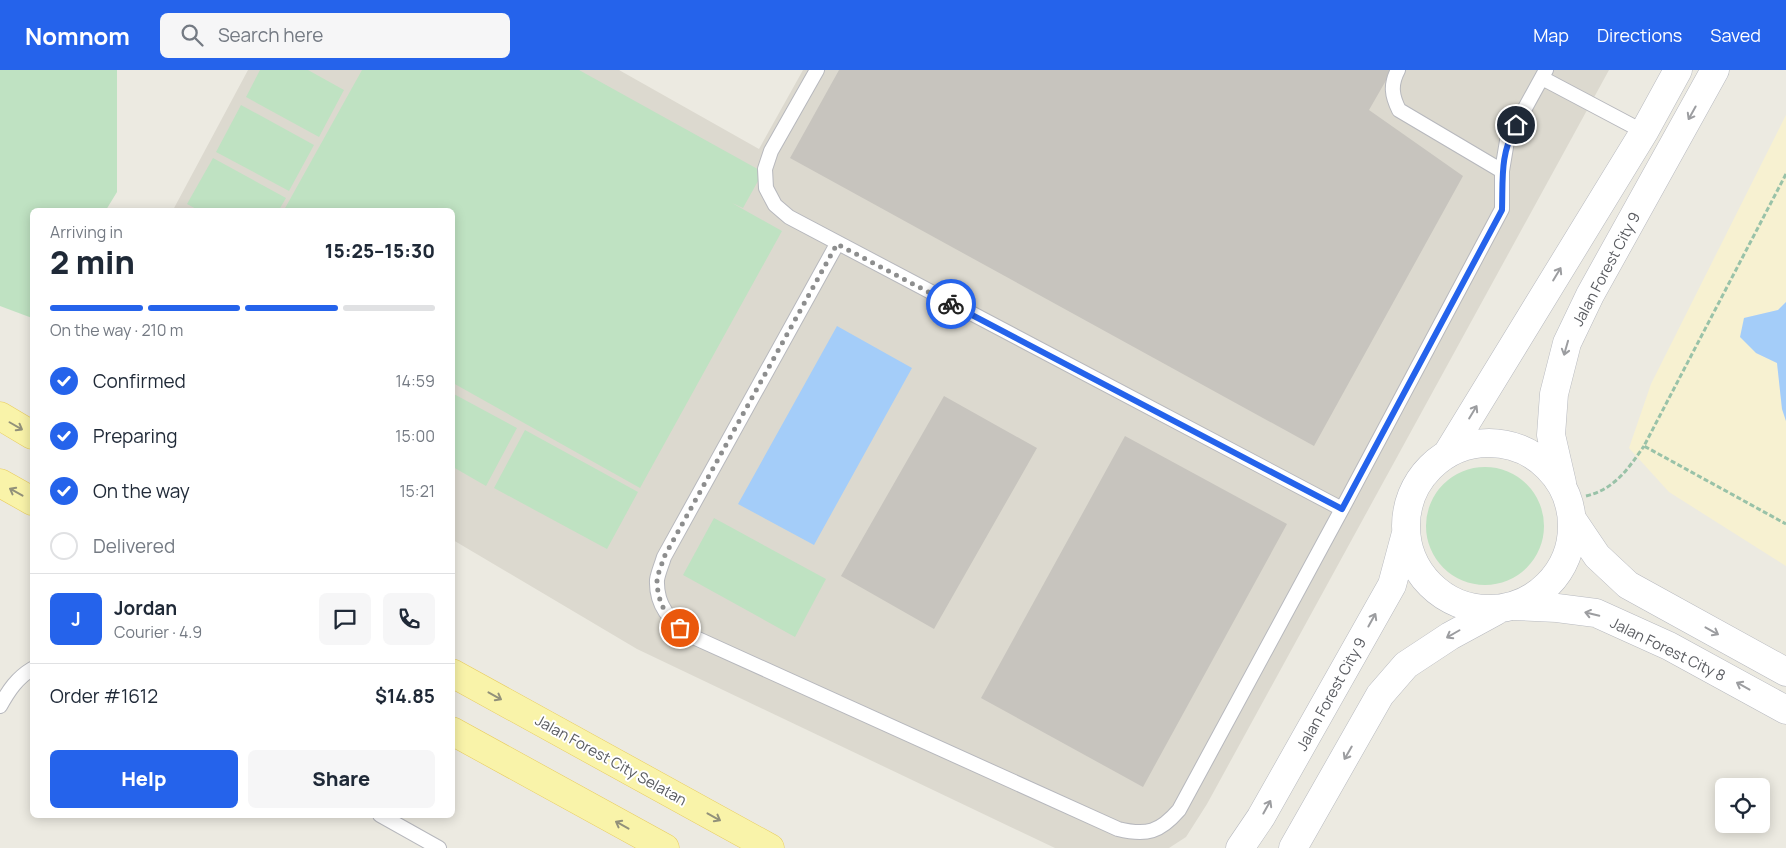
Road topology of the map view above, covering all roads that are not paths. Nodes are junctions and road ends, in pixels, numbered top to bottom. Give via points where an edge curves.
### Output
1 (817, 70) edge
2 (1398, 70) edge
3 (1678, 70) edge
4 (1716, 70) edge
5 (1544, 74) edge
6 (1644, 132) junction
7 (1502, 171) junction
8 (837, 244) junction
9 (0, 416) edge
10 (30, 434) edge
11 (1447, 454) junction
12 (0, 483) edge
13 (30, 500) edge
14 (1568, 501) junction
15 (1342, 509) junction
16 (1406, 533) junction
17 (1505, 608) junction
18 (30, 670) edge
19 (1786, 672) edge
20 (455, 675) edge
21 (0, 706) edge
22 (1786, 710) edge
23 (455, 733) edge
24 (385, 818) edge
25 (440, 848) edge
26 (665, 848) edge
27 (770, 848) edge
28 (1240, 848) edge
29 (1293, 848) edge

1 - 8 lane via 771,151 765,170 766,188 775,205 789,218
2 - 7 lane via 1392,87 1399,110
3 - 6 street, Jalan Forest City 9
4 -> 14 street, Jalan Forest City 9 via 1590,295 1567,343 1554,394 1551,435
5 - 6 lane
5 - 7 lane via 1507,141
11 -> 6 street, Jalan Forest City 9
7 - 15 lane via 1502,210
8 - 15 lane
8 - 15 lane via 664,557 657,579 660,601 671,621 689,635 1118,829 1135,834 1152,832 1168,823 1179,810
9 -> 10 main road
11 - 14 street, Jalan Forest City 9 via 1464,446 1483,443 1519,448 1550,469
11 - 16 street, Jalan Forest City 9 via 1420,480 1407,514
13 -> 12 main road
14 - 17 street, Jalan Forest City 9 via 1572,538 1558,573 1531,598
14 -> 19 street via 1597,556 1628,585
16 - 17 street, Jalan Forest City 9 via 1417,569 1442,596 1477,609
28 -> 16 street, Jalan Forest City 9 via 1261,817 1392,585
22 -> 17 street, Jalan Forest City 8 via 1670,646 1596,614 1557,608
17 -> 29 street, Jalan Forest City 9 via 1450,636 1406,665 1380,695
18 - 21 lane via 20,676
20 -> 27 main road, Jalan Forest City Selatan
26 -> 23 main road
24 - 25 lane

